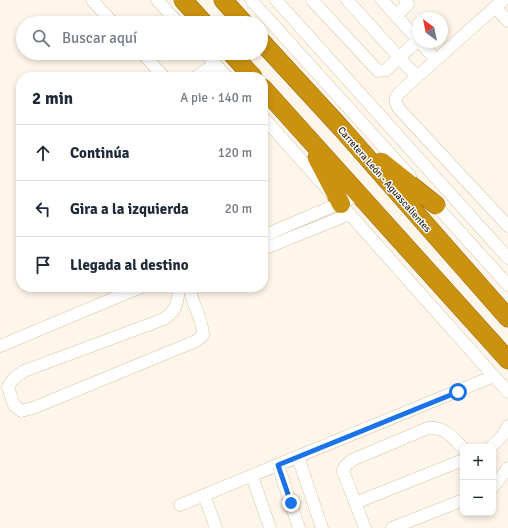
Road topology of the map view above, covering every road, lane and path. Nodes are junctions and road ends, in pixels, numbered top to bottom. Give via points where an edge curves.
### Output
1 (92, 0) edge
2 (157, 0) edge
3 (183, 0) edge
4 (223, 0) edge
5 (251, 0) edge
6 (276, 0) edge
7 (312, 0) edge
8 (347, 0) edge
9 (382, 0) edge
10 (405, 0) edge
11 (499, 4) edge
12 (107, 16) edge
13 (172, 16) edge
14 (198, 16) edge
15 (238, 16) edge
16 (265, 16) edge
17 (396, 16) junction
18 (268, 19) edge
19 (508, 21) edge
20 (412, 33) edge
21 (412, 47) edge
22 (425, 48) edge
23 (268, 49) edge
24 (399, 57) junction
25 (148, 60) edge
26 (211, 60) edge
27 (238, 60) edge
28 (436, 60) junction
29 (215, 64) junction
30 (159, 72) edge
31 (203, 72) edge
32 (222, 72) edge
33 (249, 72) edge
34 (417, 77) junction
35 (268, 93) edge
36 (268, 123) edge
37 (342, 129) junction
38 (304, 132) junction
39 (359, 195) junction
40 (436, 205) junction
41 (346, 209) junction
42 (502, 214) edge
43 (508, 226) edge
44 (268, 234) edge
45 (268, 248) edge
46 (478, 252) junction
47 (508, 258) edge
48 (508, 263) edge
49 (508, 285) edge
50 (129, 292) edge
51 (179, 292) edge
52 (191, 292) edge
53 (508, 318) edge
54 (0, 346) edge
55 (508, 360) edge
56 (494, 376) junction
57 (508, 392) edge
58 (508, 426) edge
59 (494, 444) edge
60 (460, 445) edge
61 (298, 457) junction
62 (460, 461) edge
63 (278, 465) junction
64 (508, 468) edge
65 (252, 476) junction
66 (496, 483) edge
67 (204, 495) junction
68 (460, 501) edge
69 (355, 503) junction
70 (180, 505) dead end
71 (216, 528) edge
72 (270, 528) edge
73 (299, 528) edge
74 (322, 528) edge
75 (365, 528) edge
76 (392, 528) edge

1 - 12 street
2 - 13 street
3 - 14 highway
4 - 15 highway
5 - 16 street
6 - 47 street
7 - 24 street via 378,71 386,70
8 - 24 street
9 - 17 street
10 - 17 street via 408,4
11 - 19 street
11 - 28 street
17 - 20 street
18 - 40 street
21 - 24 street
22 - 28 street
23 - 37 highway, Carretera León - Aguascalientes
24 - 34 street
25 - 30 street
26 - 29 street
27 - 33 highway
28 - 34 street
29 - 31 street
29 - 32 street
34 - 42 street via 399,93 395,99 396,104
35 - 38 highway
36 - 41 street
37 - 40 highway
37 - 53 highway, Carretera León - Aguascalientes
38 - 39 highway
38 - 41 highway
39 - 41 street
39 - 55 highway
40 - 46 street
41 - 44 street
41 - 45 street
41 - 56 street
42 - 43 street
46 - 48 street
46 - 49 street
50 - 54 street
51 - 52 street via 174,312 164,319 24,371 14,378 8,387 14,405 22,411 34,408 196,341 203,335 203,326
56 - 57 street
56 - 61 street
58 - 59 street
60 - 69 street via 445,430 432,428 352,460 343,471
61 - 63 street
61 - 74 street
62 - 69 street
63 - 65 street
63 - 73 street
64 - 66 street
65 - 67 street
65 - 72 street
67 - 70 street
67 - 71 street
68 - 76 street
69 - 75 street

